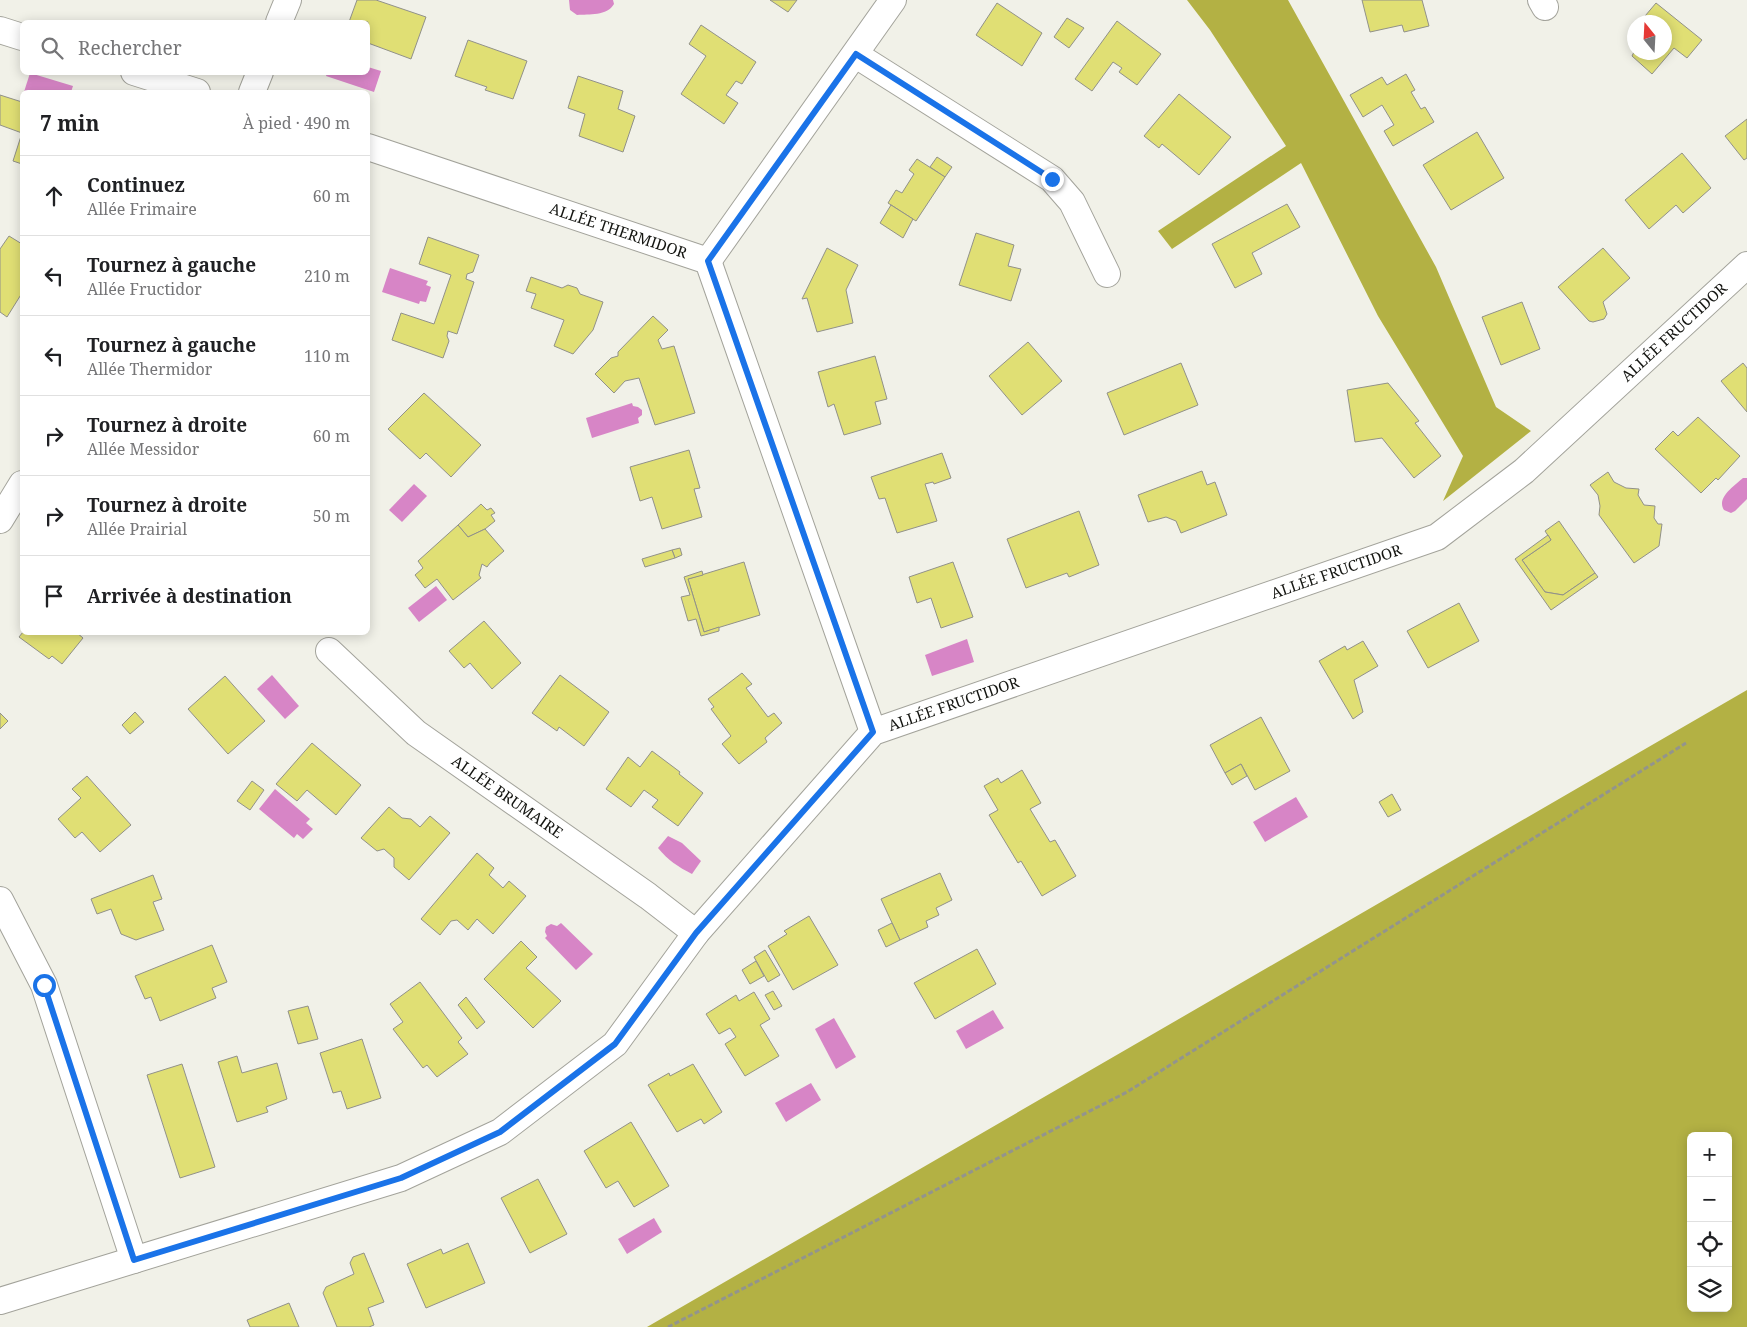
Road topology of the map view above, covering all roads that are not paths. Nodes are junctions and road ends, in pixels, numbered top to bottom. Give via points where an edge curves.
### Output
1 (288, 0) edge
2 (894, 0) edge
3 (280, 20) edge
4 (0, 30) edge
5 (20, 36) edge
6 (856, 54) junction
7 (143, 75) edge
8 (259, 75) edge
9 (191, 90) edge
10 (253, 90) edge
11 (370, 148) edge
12 (708, 261) junction
13 (1747, 265) edge
14 (1107, 274) dead end
15 (20, 487) edge
16 (0, 520) edge
17 (329, 651) dead end
18 (873, 732) junction
19 (0, 900) edge
20 (696, 933) junction
21 (134, 1260) junction
22 (0, 1302) edge

1 - 3 street
2 - 6 street
4 - 5 street
6 - 12 street
6 - 14 street via 1052,179 1072,202
7 - 9 street
8 - 10 street
11 - 12 street, ALLÉE THERMIDOR
12 - 18 street
13 - 18 street, ALLÉE FRUCTIDOR via 1524,471 1437,537
15 - 16 street
17 - 20 street, ALLÉE BRUMAIRE via 416,733
18 - 20 street, ALLÉE FRUCTIDOR
19 - 21 street via 44,985
20 - 21 street, ALLÉE FRUCTIDOR via 615,1044 500,1132 401,1178
21 - 22 street, ALLÉE FRUCTIDOR

